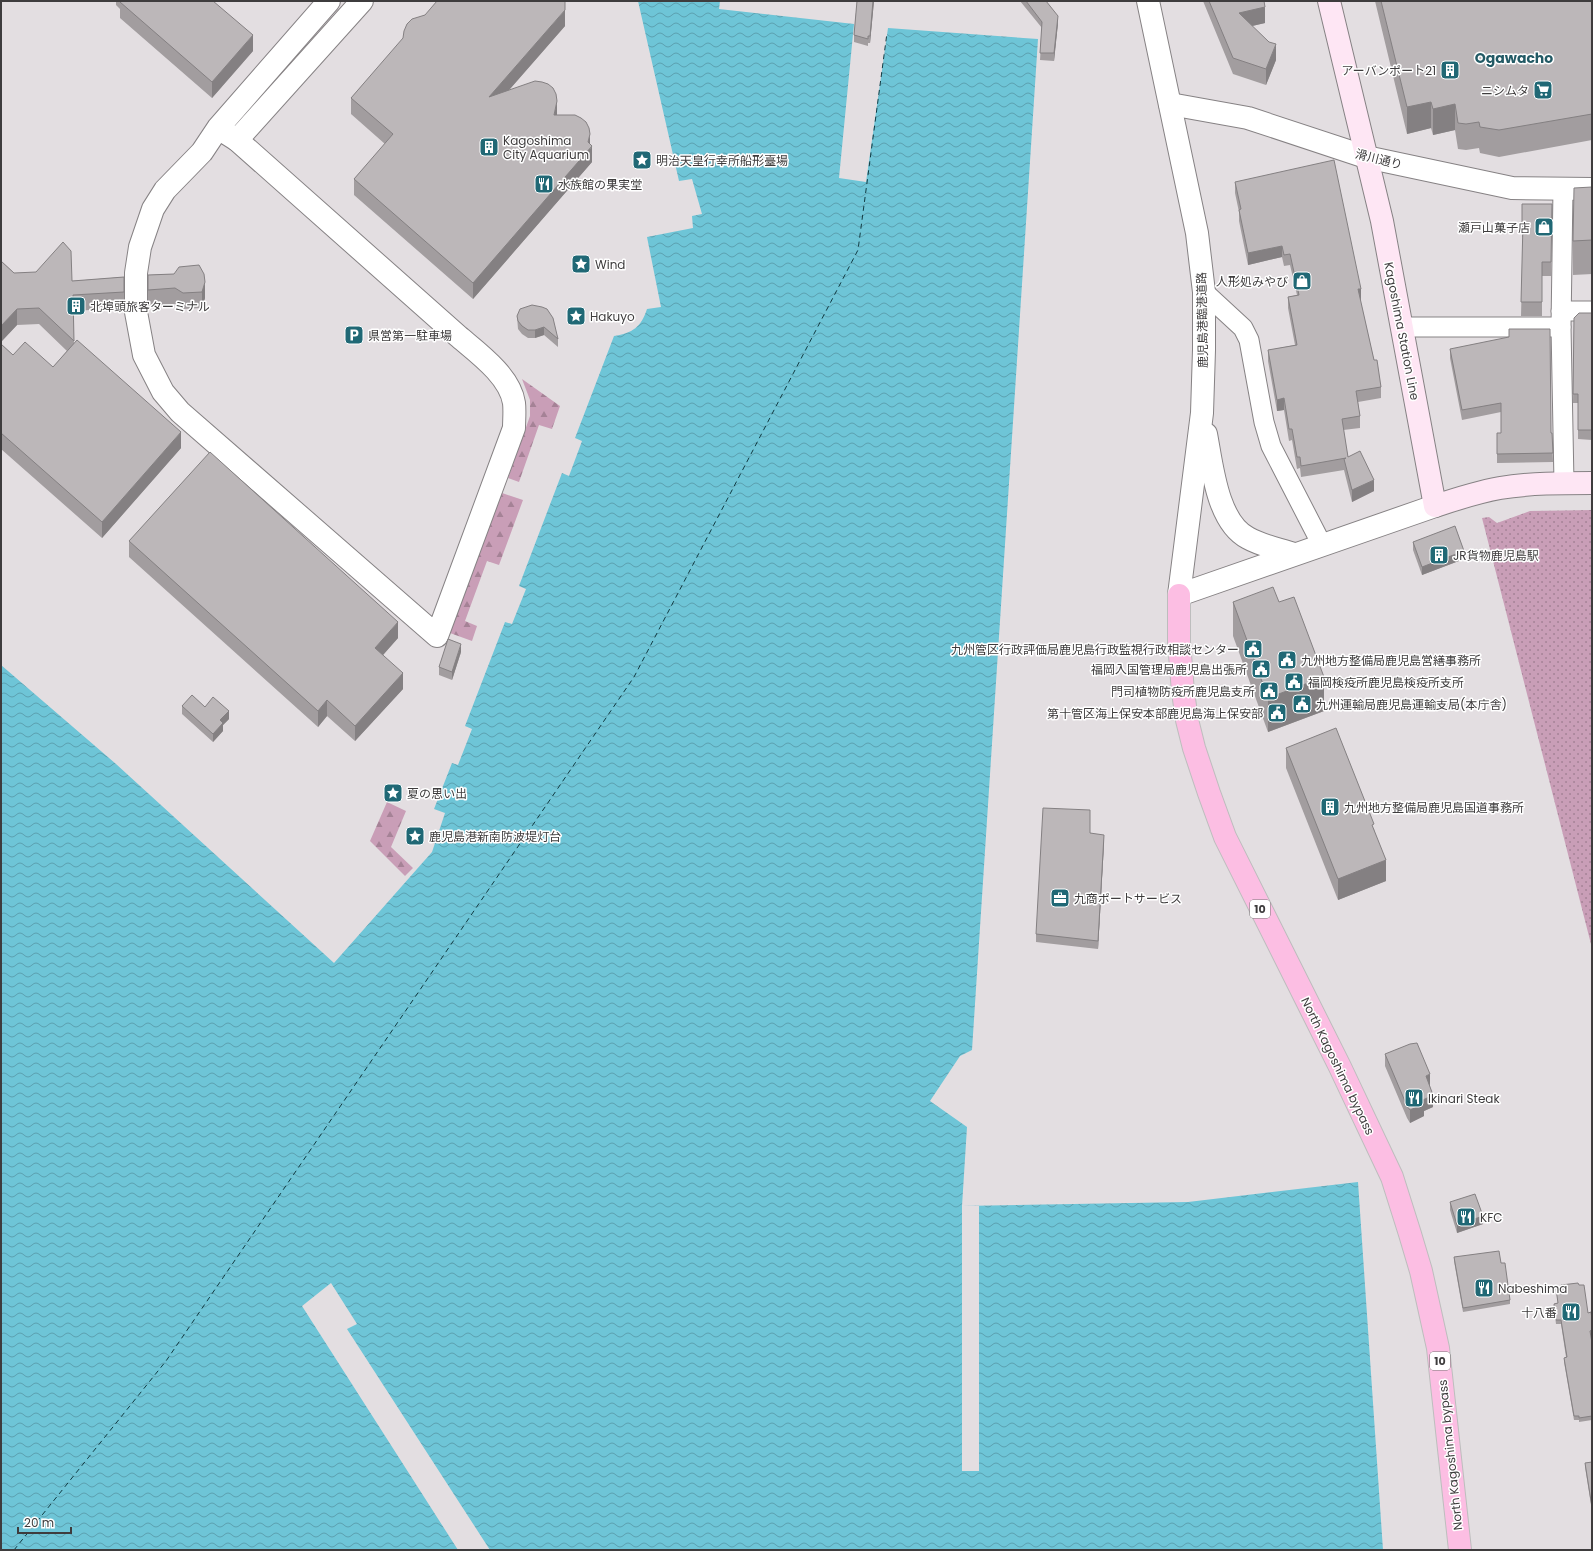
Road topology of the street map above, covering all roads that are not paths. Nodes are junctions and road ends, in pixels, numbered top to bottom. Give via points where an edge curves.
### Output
1 (329, 1) edge
2 (362, 1) edge
3 (1148, 1) edge
4 (1329, 1) edge
5 (1170, 104) junction
6 (218, 128) junction
7 (238, 140) junction
8 (1366, 157) junction
9 (1563, 189) junction
10 (1592, 189) edge
11 (1204, 292) junction
12 (1592, 311) edge
13 (1561, 319) junction
14 (1401, 326) junction
15 (1202, 413) junction
16 (1592, 483) edge
17 (1564, 484) junction
18 (1435, 506) junction
19 (1322, 545) junction
20 (1294, 554) junction
21 (1179, 595) junction
22 (1460, 1550) edge

1 - 6 street
2 - 7 street
3 - 5 street, 鹿児島港臨港道路
4 - 8 main road, Kagoshima Station Line
5 - 8 street, 滑川通り via 1248,118
5 - 11 street, 鹿児島港臨港道路 via 1197,233
6 - 7 street
6 - 7 street via 202,152 166,190 153,209 140,246 136,273 136,312 144,355 163,392 180,412 437,636 514,428 514,402 509,387 492,366
8 - 9 street, 滑川通り via 1512,188
8 - 14 main road, Kagoshima Station Line via 1382,221
9 - 10 street, 滑川通り
9 - 13 street
11 - 15 street, 鹿児島港臨港道路
11 - 19 street via 1243,328 1249,340 1271,446
12 - 13 street
13 - 14 street
13 - 17 street
14 - 18 main road, Kagoshima Station Line
15 - 20 street via 1215,484 1234,529 1248,538
15 - 21 street, 鹿児島港臨港道路
16 - 17 main road
17 - 18 main road via 1501,488
18 - 19 street
19 - 20 street
20 - 21 street
21 - 22 highway, North Kagoshima bypass / 10 via 1179,642 1187,720 1225,837 1392,1177 1421,1271 1438,1348

